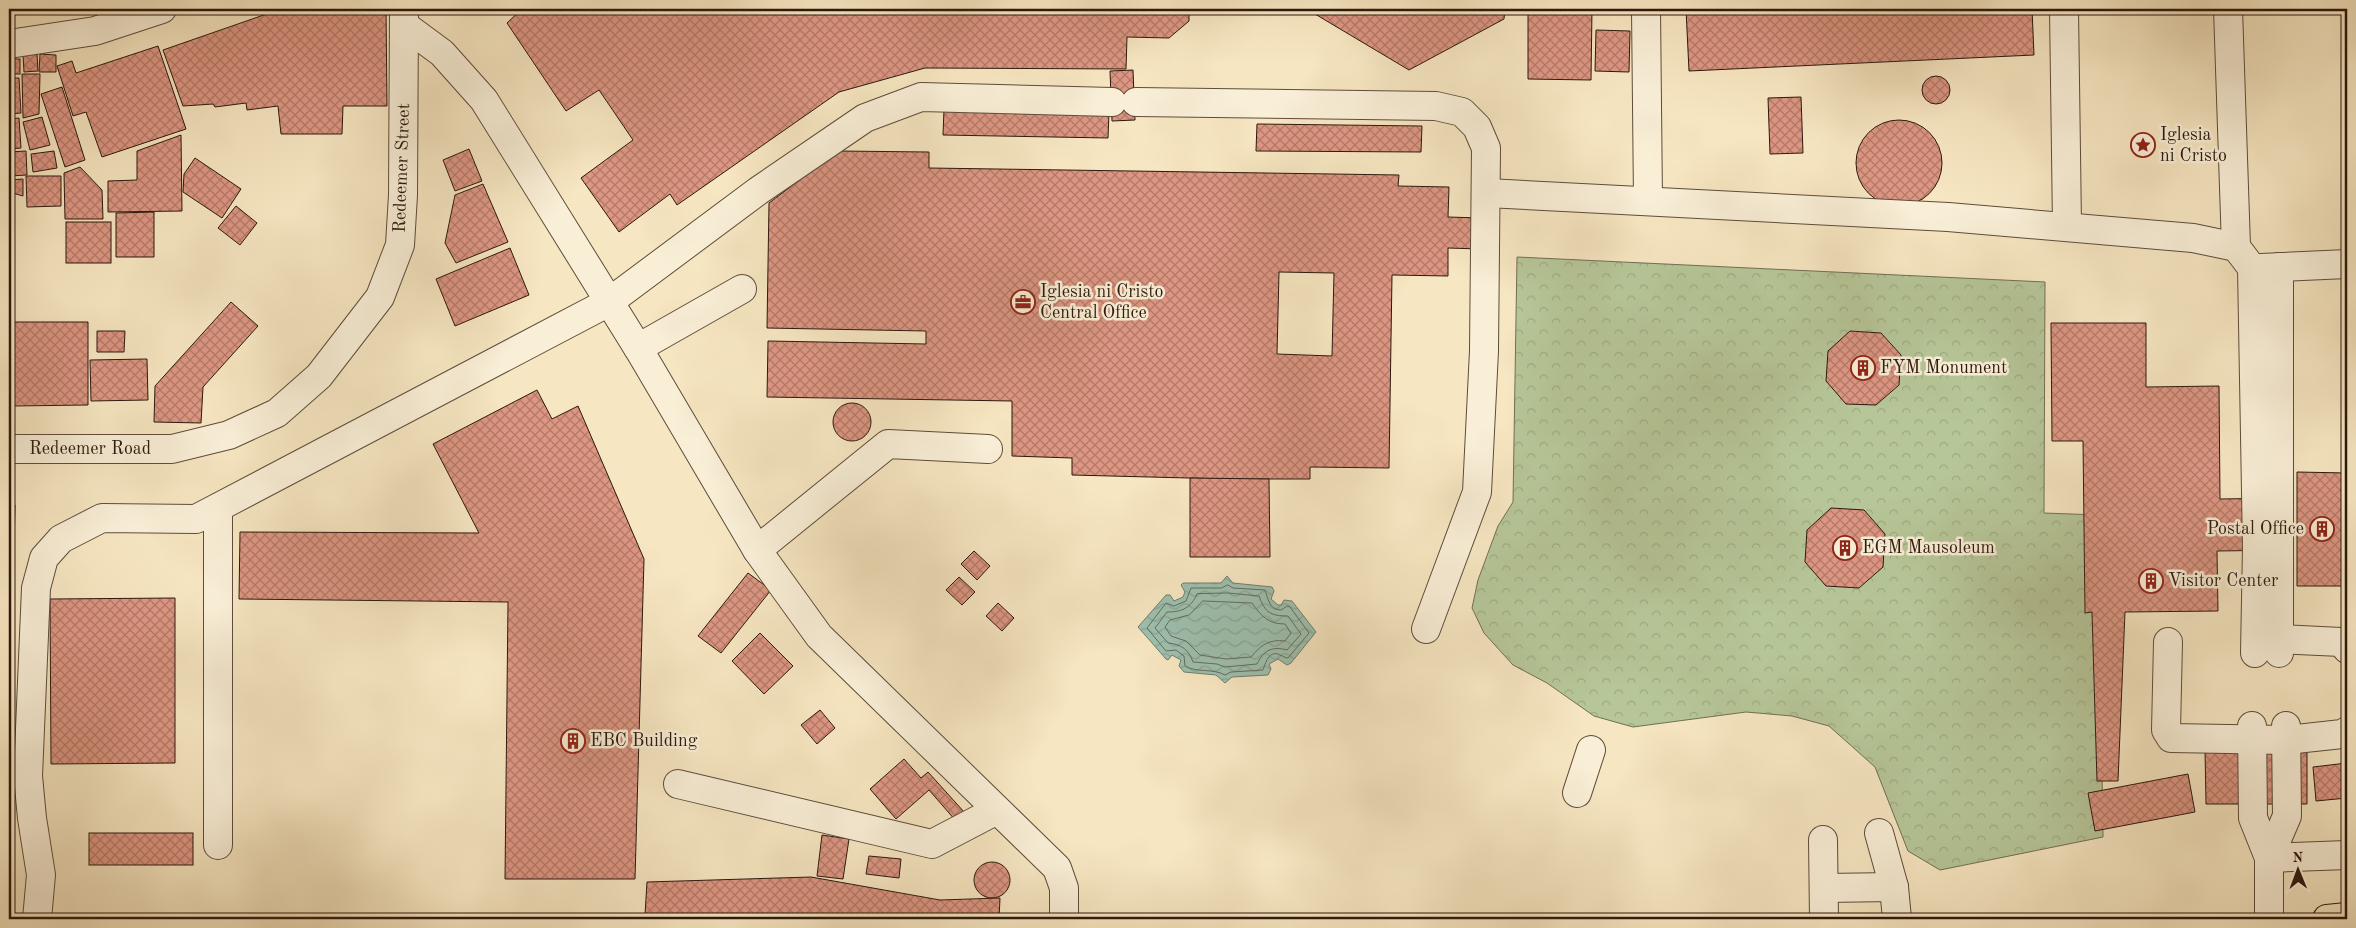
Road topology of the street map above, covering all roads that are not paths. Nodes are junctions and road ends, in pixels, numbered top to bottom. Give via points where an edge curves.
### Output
1 (162, 9) edge
2 (1646, 9) edge
3 (2064, 9) edge
4 (2228, 9) edge
5 (404, 17) edge
6 (9, 44) edge
7 (1486, 193) junction
8 (1648, 201) junction
9 (2067, 226) junction
10 (2236, 247) junction
11 (2347, 264) edge
12 (2279, 266) junction
13 (2252, 268) junction
14 (742, 289) dead end
15 (609, 302) junction
16 (638, 348) junction
17 (9, 449) edge
18 (172, 449) joint
19 (988, 449) dead end
20 (218, 508) junction
21 (757, 550) junction
22 (1426, 629) dead end
23 (2168, 642) dead end
24 (2271, 648) junction
25 (2347, 649) edge
26 (2347, 731) edge
27 (2252, 733) junction
28 (2286, 733) junction
29 (1591, 750) dead end
30 (678, 784) dead end
31 (1577, 793) dead end
32 (998, 810) junction
33 (1879, 833) dead end
34 (1823, 840) dead end
35 (218, 845) dead end
36 (2347, 855) edge
37 (2269, 858) junction
38 (1894, 886) junction
39 (1824, 888) junction
40 (2347, 917) edge
41 (37, 919) edge
42 (1064, 919) edge
43 (1824, 919) edge
44 (1897, 919) edge
45 (2269, 919) edge
46 (2327, 919) edge

1 - 6 street via 94,31
2 - 8 street
3 - 9 street
4 - 10 street
5 - 15 street via 484,100
5 - 18 street, Redeemer Street via 400,245 380,297 319,376 277,413 229,435
7 - 8 street
7 - 15 street via 1486,148 1478,127 1462,112 1436,106 921,97 865,118 758,191
7 - 22 street via 1484,351 1477,492
8 - 9 street via 1948,216
9 - 10 street via 2194,238
10 - 13 street
11 - 12 street
12 - 13 street
12 - 24 street
13 - 24 street via 2256,547
14 - 16 street
15 - 16 street
15 - 20 street
16 - 21 street
17 - 18 street, Redeemer Road
19 - 21 street via 888,444
20 - 35 street
20 - 41 street via 196,520 102,518 61,539 44,558 36,588 28,776 41,875
21 - 32 street via 819,636
23 - 27 street via 2166,730 2171,738
24 - 25 street via 2341,642
26 - 28 street via 2342,734
27 - 28 street
27 - 37 street via 2253,818
28 - 37 street via 2287,816
29 - 31 street
30 - 32 street via 932,844
32 - 42 street via 1057,868 1064,888
33 - 38 street
34 - 39 street
36 - 37 street
37 - 45 street
38 - 39 street
38 - 44 street
39 - 43 street
40 - 46 main road

